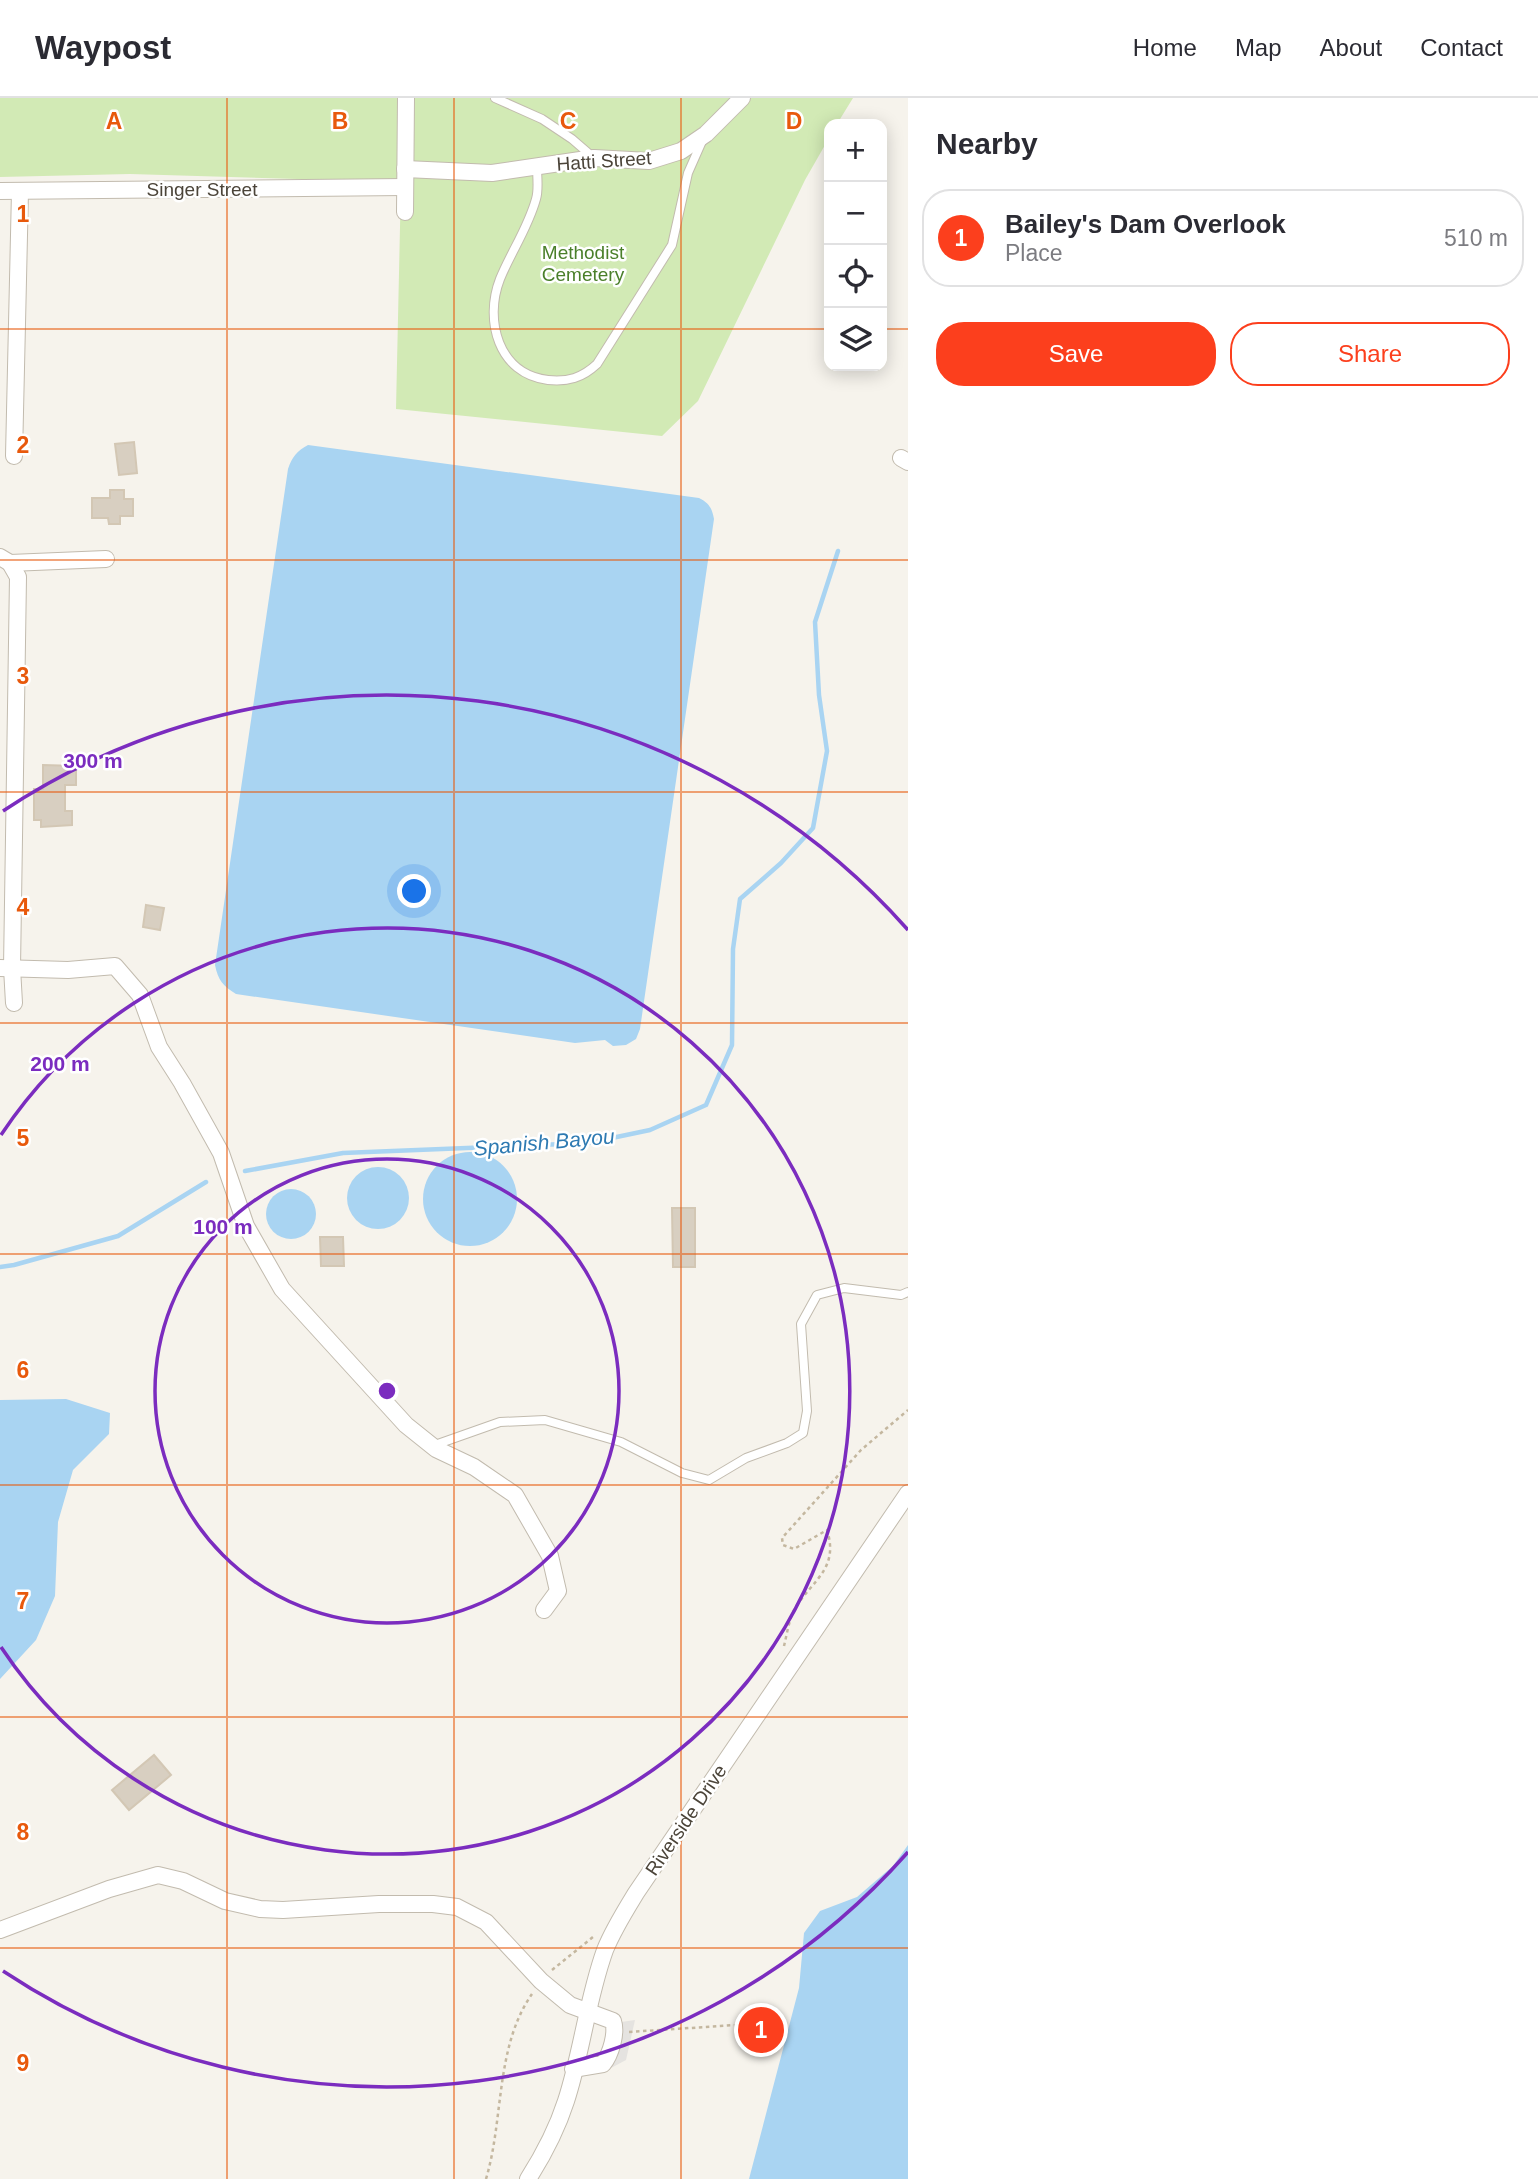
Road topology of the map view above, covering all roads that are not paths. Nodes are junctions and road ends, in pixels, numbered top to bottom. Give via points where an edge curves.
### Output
1 (406, 98) edge
2 (495, 98) edge
3 (742, 98) edge
4 (706, 134) junction
5 (594, 158) junction
6 (537, 167) junction
7 (405, 169) junction
8 (405, 187) junction
9 (0, 191) edge
10 (20, 191) junction
11 (405, 212) dead end
12 (14, 456) dead end
13 (106, 559) dead end
14 (5, 560) edge
15 (6, 968) edge
16 (14, 1003) dead end
17 (908, 1293) edge
18 (432, 1446) junction
19 (908, 1493) edge
20 (544, 1610) dead end
21 (0, 1930) edge
22 (586, 2012) junction
23 (573, 2069) junction
24 (528, 2179) edge

1 - 7 street
2 - 5 lane via 542,119
3 - 4 street, Hatti Street
4 - 5 street, Hatti Street via 681,151 649,161
4 - 6 lane via 688,173 672,245 597,364 570,380 546,380 522,372 502,352 496,332 494,306 500,279 530,218 537,196
5 - 6 street, Hatti Street
6 - 7 street, Hatti Street via 492,173
7 - 8 street
8 - 10 street, Singer Street
8 - 11 street
9 - 10 street, Singer Street
10 - 12 street
13 - 14 street
14 - 15 street via 18,577
15 - 16 street
15 - 18 street via 115,966 140,995 159,1047 221,1153 246,1226 282,1289 406,1425
17 - 18 lane via 844,1288 817,1295 801,1324 807,1411 803,1433 709,1480 682,1473 621,1442 545,1420 500,1422
18 - 20 street via 515,1495 551,1556 558,1591
19 - 22 street, Riverside Drive via 636,1893 606,1947
21 - 22 street via 158,1875 260,1909 379,1904 457,1907 486,1922 541,1981
22 - 23 street, Riverside Drive
22 - 23 street via 608,2017 615,2027 603,2064
23 - 24 street, Riverside Drive via 551,2139

